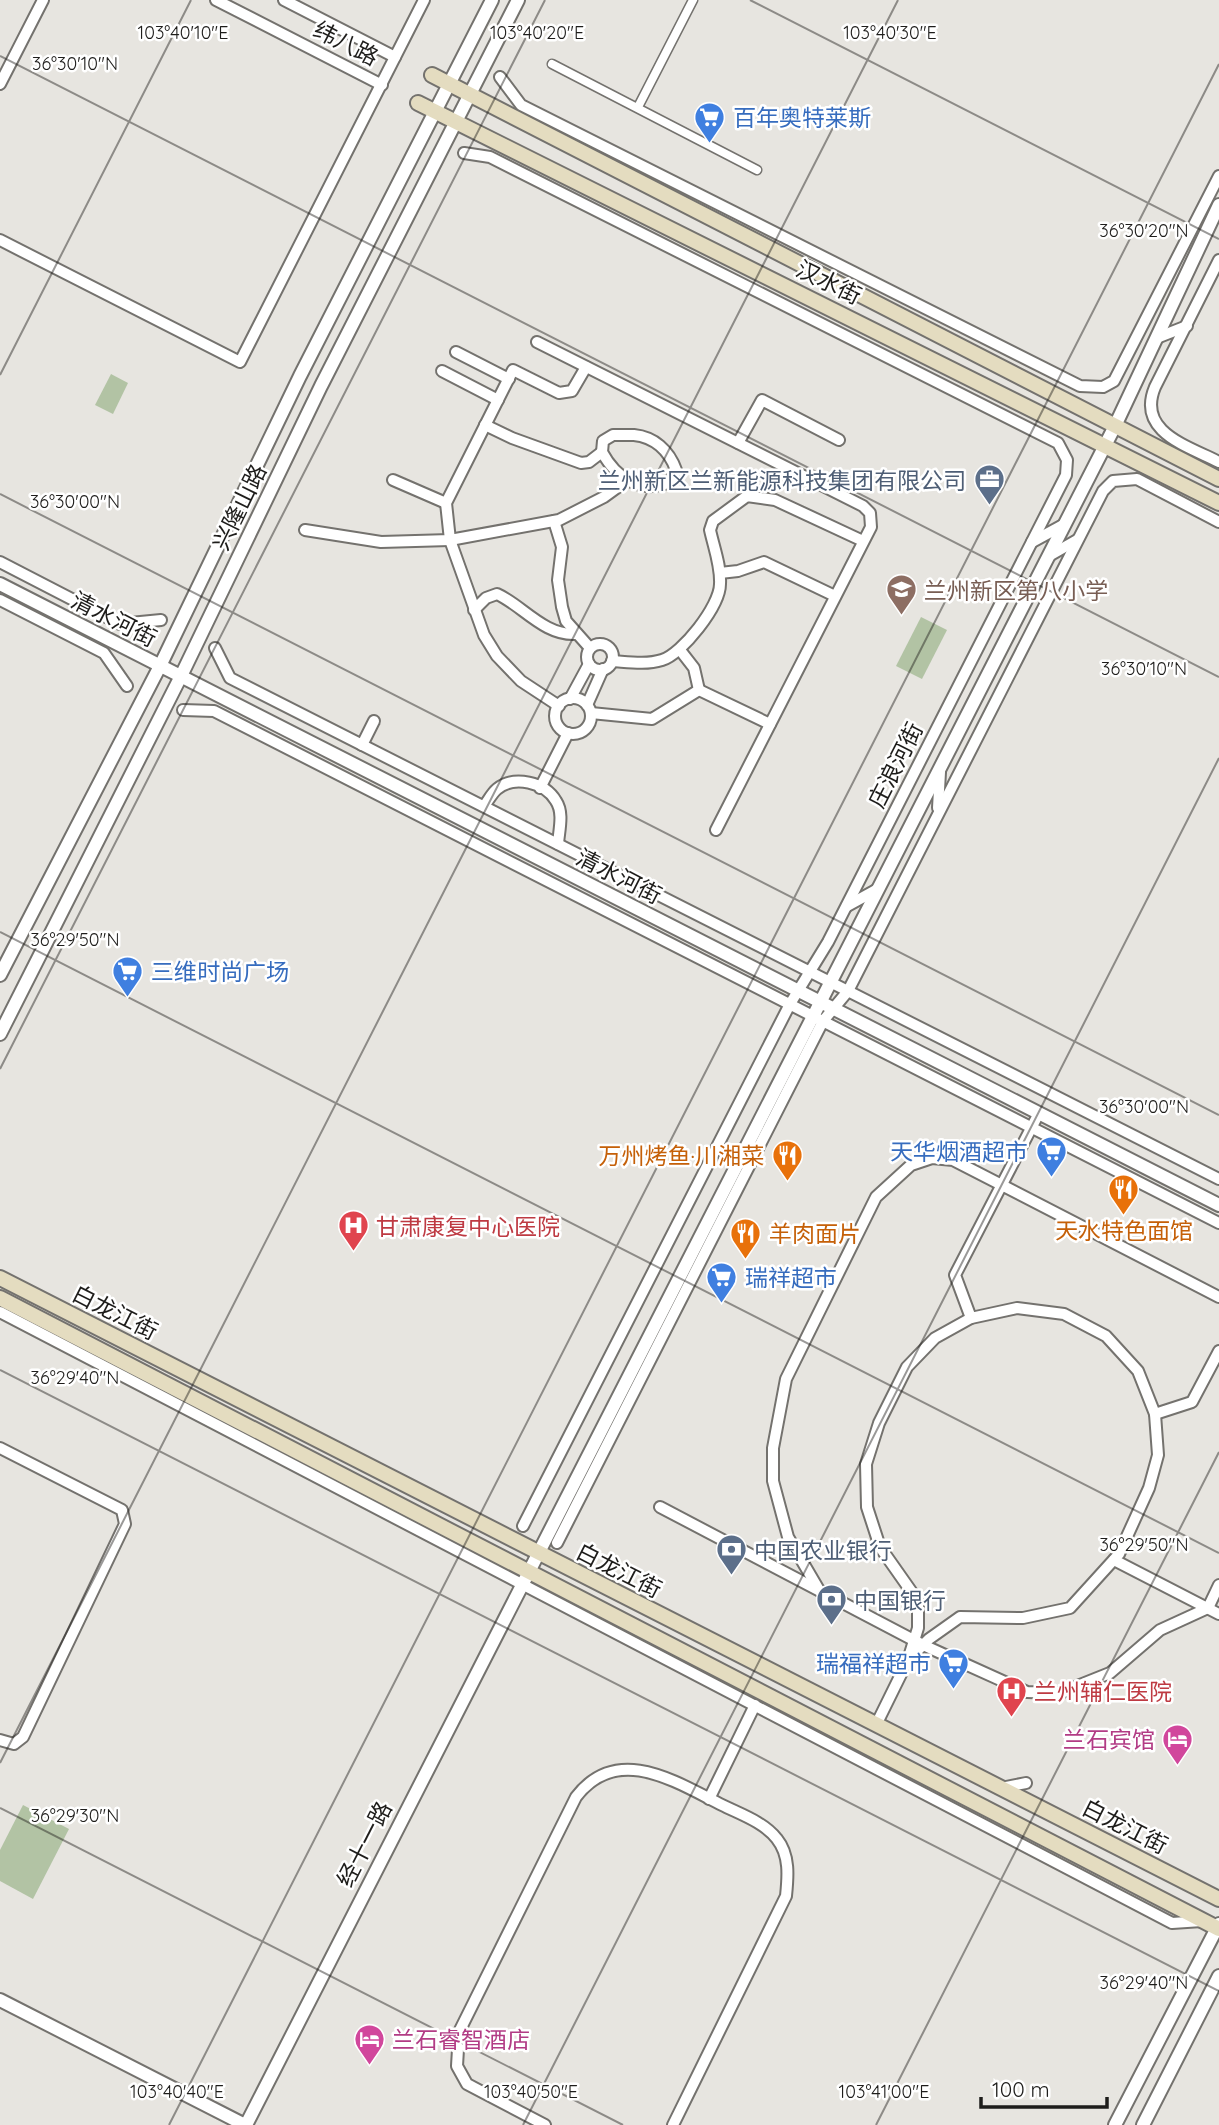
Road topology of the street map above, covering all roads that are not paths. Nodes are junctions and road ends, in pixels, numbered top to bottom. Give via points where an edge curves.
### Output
1 (43, 0) edge
2 (216, 0) edge
3 (284, 0) edge
4 (424, 0) edge
5 (492, 0) edge
6 (518, 0) edge
7 (693, 0) edge
8 (395, 57) junction
9 (552, 64) dead end
10 (432, 75) dead end
11 (500, 77) dead end
12 (450, 83) junction
13 (0, 85) edge
14 (382, 85) junction
15 (471, 93) junction
16 (418, 103) dead end
17 (638, 107) junction
18 (434, 112) junction
19 (455, 122) junction
20 (464, 153) dead end
21 (757, 170) dead end
22 (1219, 176) edge
23 (1218, 213) edge
24 (781, 235) junction
25 (750, 237) junction
26 (0, 240) edge
27 (1219, 260) edge
28 (803, 295) junction
29 (779, 303) junction
30 (1186, 326) junction
31 (1159, 337) junction
32 (537, 342) dead end
33 (456, 352) dead end
34 (1022, 356) junction
35 (586, 366) junction
36 (442, 371) dead end
37 (1012, 374) junction
38 (509, 379) junction
39 (1033, 385) junction
40 (989, 387) junction
41 (498, 400) junction
42 (1024, 404) junction
43 (1003, 415) junction
44 (485, 425) junction
45 (1115, 426) junction
46 (839, 440) dead end
47 (738, 443) junction
48 (1106, 444) junction
49 (601, 452) junction
50 (1219, 462) edge
51 (1219, 478) edge
52 (393, 480) dead end
53 (626, 481) junction
54 (446, 503) junction
55 (1219, 503) edge
56 (1192, 508) junction
57 (554, 521) junction
58 (1219, 522) edge
59 (1065, 524) junction
60 (305, 530) dead end
61 (1078, 539) junction
62 (450, 540) junction
63 (863, 541) junction
64 (1032, 542) junction
65 (1049, 556) junction
66 (0, 562) edge
67 (720, 573) junction
68 (0, 584) edge
69 (835, 596) junction
70 (0, 600) edge
71 (474, 610) junction
72 (161, 620) dead end
73 (576, 634) junction
74 (215, 648) dead end
75 (590, 649) junction
76 (680, 650) junction
77 (589, 664) junction
78 (608, 665) junction
79 (160, 666) junction
80 (181, 676) junction
81 (127, 686) dead end
82 (699, 690) junction
83 (570, 699) junction
84 (559, 706) junction
85 (589, 709) junction
86 (183, 710) dead end
87 (374, 721) dead end
88 (770, 724) junction
89 (568, 733) junction
90 (362, 744) junction
91 (940, 772) junction
92 (540, 788) junction
93 (484, 806) junction
94 (938, 814) junction
95 (716, 830) dead end
96 (558, 844) junction
97 (878, 889) junction
98 (894, 901) junction
99 (846, 906) junction
100 (864, 916) junction
101 (810, 971) junction
102 (0, 975) edge
103 (831, 981) junction
104 (798, 991) junction
105 (848, 991) junction
106 (820, 1001) junction
107 (790, 1004) junction
108 (834, 1009) junction
109 (818, 1018) junction
110 (0, 1034) edge
111 (1039, 1113) junction
112 (1032, 1127) junction
113 (1167, 1153) junction
114 (1157, 1173) junction
115 (1219, 1180) edge
116 (1002, 1184) junction
117 (1150, 1188) junction
118 (1219, 1205) edge
119 (1219, 1223) edge
120 (0, 1278) edge
121 (1219, 1297) edge
122 (0, 1298) edge
123 (0, 1312) edge
124 (971, 1318) junction
125 (101, 1351) junction
126 (1219, 1351) edge
127 (75, 1353) junction
128 (1155, 1414) junction
129 (0, 1448) edge
130 (660, 1507) dead end
131 (523, 1526) dead end
132 (557, 1544) dead end
133 (536, 1553) junction
134 (1114, 1560) junction
135 (524, 1576) junction
136 (1219, 1585) edge
137 (820, 1590) junction
138 (1208, 1608) junction
139 (1219, 1614) edge
140 (919, 1642) junction
141 (755, 1705) junction
142 (876, 1725) junction
143 (0, 1740) edge
144 (1026, 1783) dead end
145 (999, 1788) junction
146 (709, 1799) junction
147 (1219, 1899) edge
148 (1203, 1921) junction
149 (1218, 1927) edge
150 (1219, 1976) edge
151 (0, 2000) edge
152 (245, 2125) edge
153 (545, 2125) edge
154 (673, 2125) edge
155 (1115, 2125) edge
156 (1143, 2125) edge

1 - 13 street
2 - 14 street, 纬八路
3 - 8 street, 纬八路
4 - 8 street
5 - 12 street, 兴隆山路
6 - 15 street, 兴隆山路
7 - 17 street
8 - 14 street
9 - 17 street
10 - 12 main road, 汉水街
11 - 24 street via 522,105
12 - 15 main road, 汉水街
12 - 18 street, 兴隆山路
14 - 26 street via 240,362
15 - 19 street, 兴隆山路
15 - 25 main road, 汉水街
16 - 18 main road, 汉水街
17 - 21 street
18 - 19 main road, 汉水街
18 - 79 street, 兴隆山路
19 - 28 main road, 汉水街
19 - 80 street, 兴隆山路
20 - 29 street via 490,157
22 - 34 street via 1114,381 1103,387 1080,386
23 - 31 street, 经十一路
24 - 25 street
24 - 34 street
25 - 37 main road, 汉水街
27 - 30 street
28 - 29 street
28 - 40 main road, 汉水街
29 - 43 street
30 - 31 street
30 - 50 street via 1152,394 1152,415 1162,433
31 - 45 street, 经十一路
32 - 35 street
33 - 38 street
34 - 37 street
35 - 38 street via 572,391 559,393 513,370
35 - 47 street
36 - 41 street
37 - 39 main road, 汉水街
38 - 41 street
39 - 42 main road
39 - 45 main road, 汉水街
40 - 42 main road, 汉水街
40 - 43 street
41 - 44 street
42 - 48 main road, 汉水街
43 - 64 street, 庄浪河街 via 1058,443 1067,460 1066,475
44 - 49 street via 581,463
44 - 54 street
45 - 48 street, 经十一路
45 - 51 main road, 汉水街
46 - 47 street via 762,400
47 - 63 street via 866,508 872,524
48 - 55 main road, 汉水街
48 - 59 street, 经十一路
49 - 53 street
49 - 53 street via 609,436 640,435 662,447 675,466 675,477 667,484 652,487
52 - 54 street
53 - 57 street
54 - 62 street
55 - 56 street
56 - 58 street
56 - 61 street via 1137,479 1113,481
57 - 62 street
57 - 73 street via 562,547 559,594 566,621
59 - 64 street
59 - 65 street, 经十一路
60 - 62 street via 381,542
61 - 65 street
61 - 94 street
62 - 71 street
63 - 67 street via 775,500 747,496 713,521 710,530
63 - 69 street
64 - 99 street, 庄浪河街
65 - 91 street, 经十一路
66 - 72 street via 120,624
67 - 69 street via 764,562
67 - 76 street via 715,600
68 - 79 street, 清水河街
69 - 88 street
70 - 81 street via 104,653
71 - 73 street via 497,594 565,635
71 - 84 street via 497,656 521,681
73 - 75 street
74 - 90 street via 230,678
75 - 77 street
75 - 78 street via 605,645 613,653
76 - 78 street via 657,662
76 - 82 street via 694,668
77 - 78 street via 595,669
77 - 83 street
78 - 85 street
79 - 80 street, 清水河街
79 - 102 street, 兴隆山路
80 - 104 street, 清水河街
80 - 110 street, 兴隆山路
82 - 85 street via 652,719
82 - 88 street
83 - 84 street
83 - 85 street
84 - 89 street via 558,724
85 - 89 street via 585,730
86 - 107 street via 214,712
87 - 90 street
88 - 95 street
89 - 92 street
90 - 93 street
91 - 94 street
91 - 97 street, 经十一路
92 - 93 street via 506,783
92 - 96 street via 556,801 561,815
93 - 96 street
94 - 98 street
96 - 101 street
97 - 99 street
97 - 100 street, 经十一路
98 - 100 street
98 - 105 street
99 - 101 street, 庄浪河街
100 - 103 street, 经十一路
101 - 103 street
101 - 104 street, 庄浪河街
103 - 105 street
103 - 106 street, 经十一路
104 - 106 street, 清水河街
104 - 107 street, 庄浪河街
105 - 108 street
105 - 113 street
106 - 108 street, 清水河街
106 - 109 street, 经十一路
107 - 109 street
107 - 131 street, 庄浪河街
108 - 109 street
108 - 111 street, 清水河街
109 - 112 street
109 - 132 street
109 - 133 street, 经十一路
111 - 112 street
111 - 114 street, 清水河街
112 - 116 street
112 - 117 street
113 - 114 street
113 - 115 street
114 - 117 street
114 - 118 street, 清水河街
116 - 121 street
116 - 124 street via 955,1275
116 - 137 street via 939,1157 911,1165 900,1174 876,1197 786,1379 774,1435 773,1480 788,1537
117 - 119 street
120 - 133 main road, 白龙江街
122 - 125 main road, 白龙江街
123 - 127 street, 白龙江街
124 - 128 street via 1017,1308 1064,1314 1106,1336 1138,1371
124 - 140 street via 935,1338 907,1367 866,1464 867,1507 880,1547 918,1601
125 - 127 street
125 - 135 main road, 白龙江街
126 - 128 street via 1192,1402
127 - 135 street, 白龙江街
128 - 134 street via 1158,1455 1149,1488
129 - 143 street via 122,1510 125,1524 23,1737 14,1744
130 - 137 street
133 - 135 street, 经十一路
133 - 142 main road, 白龙江街
134 - 138 street
134 - 140 street via 1070,1608 1023,1618 960,1617
135 - 141 street, 白龙江街
135 - 148 main road, 白龙江街
135 - 152 street, 经十一路
136 - 138 street
137 - 140 street
138 - 139 street
138 - 140 street via 1160,1630 1110,1673 1060,1693 1027,1692
140 - 142 street
141 - 146 street
141 - 148 street, 白龙江街 via 1172,1923
142 - 145 main road, 白龙江街
144 - 145 street
145 - 147 main road, 白龙江街
146 - 153 street via 656,1773 612,1772 585,1786 564,1822 459,2032 456,2048 457,2066 467,2084
146 - 154 street via 761,1825 777,1839 785,1853 786,1896
148 - 149 main road, 白龙江街
149 - 155 street
150 - 156 street
151 - 152 street

